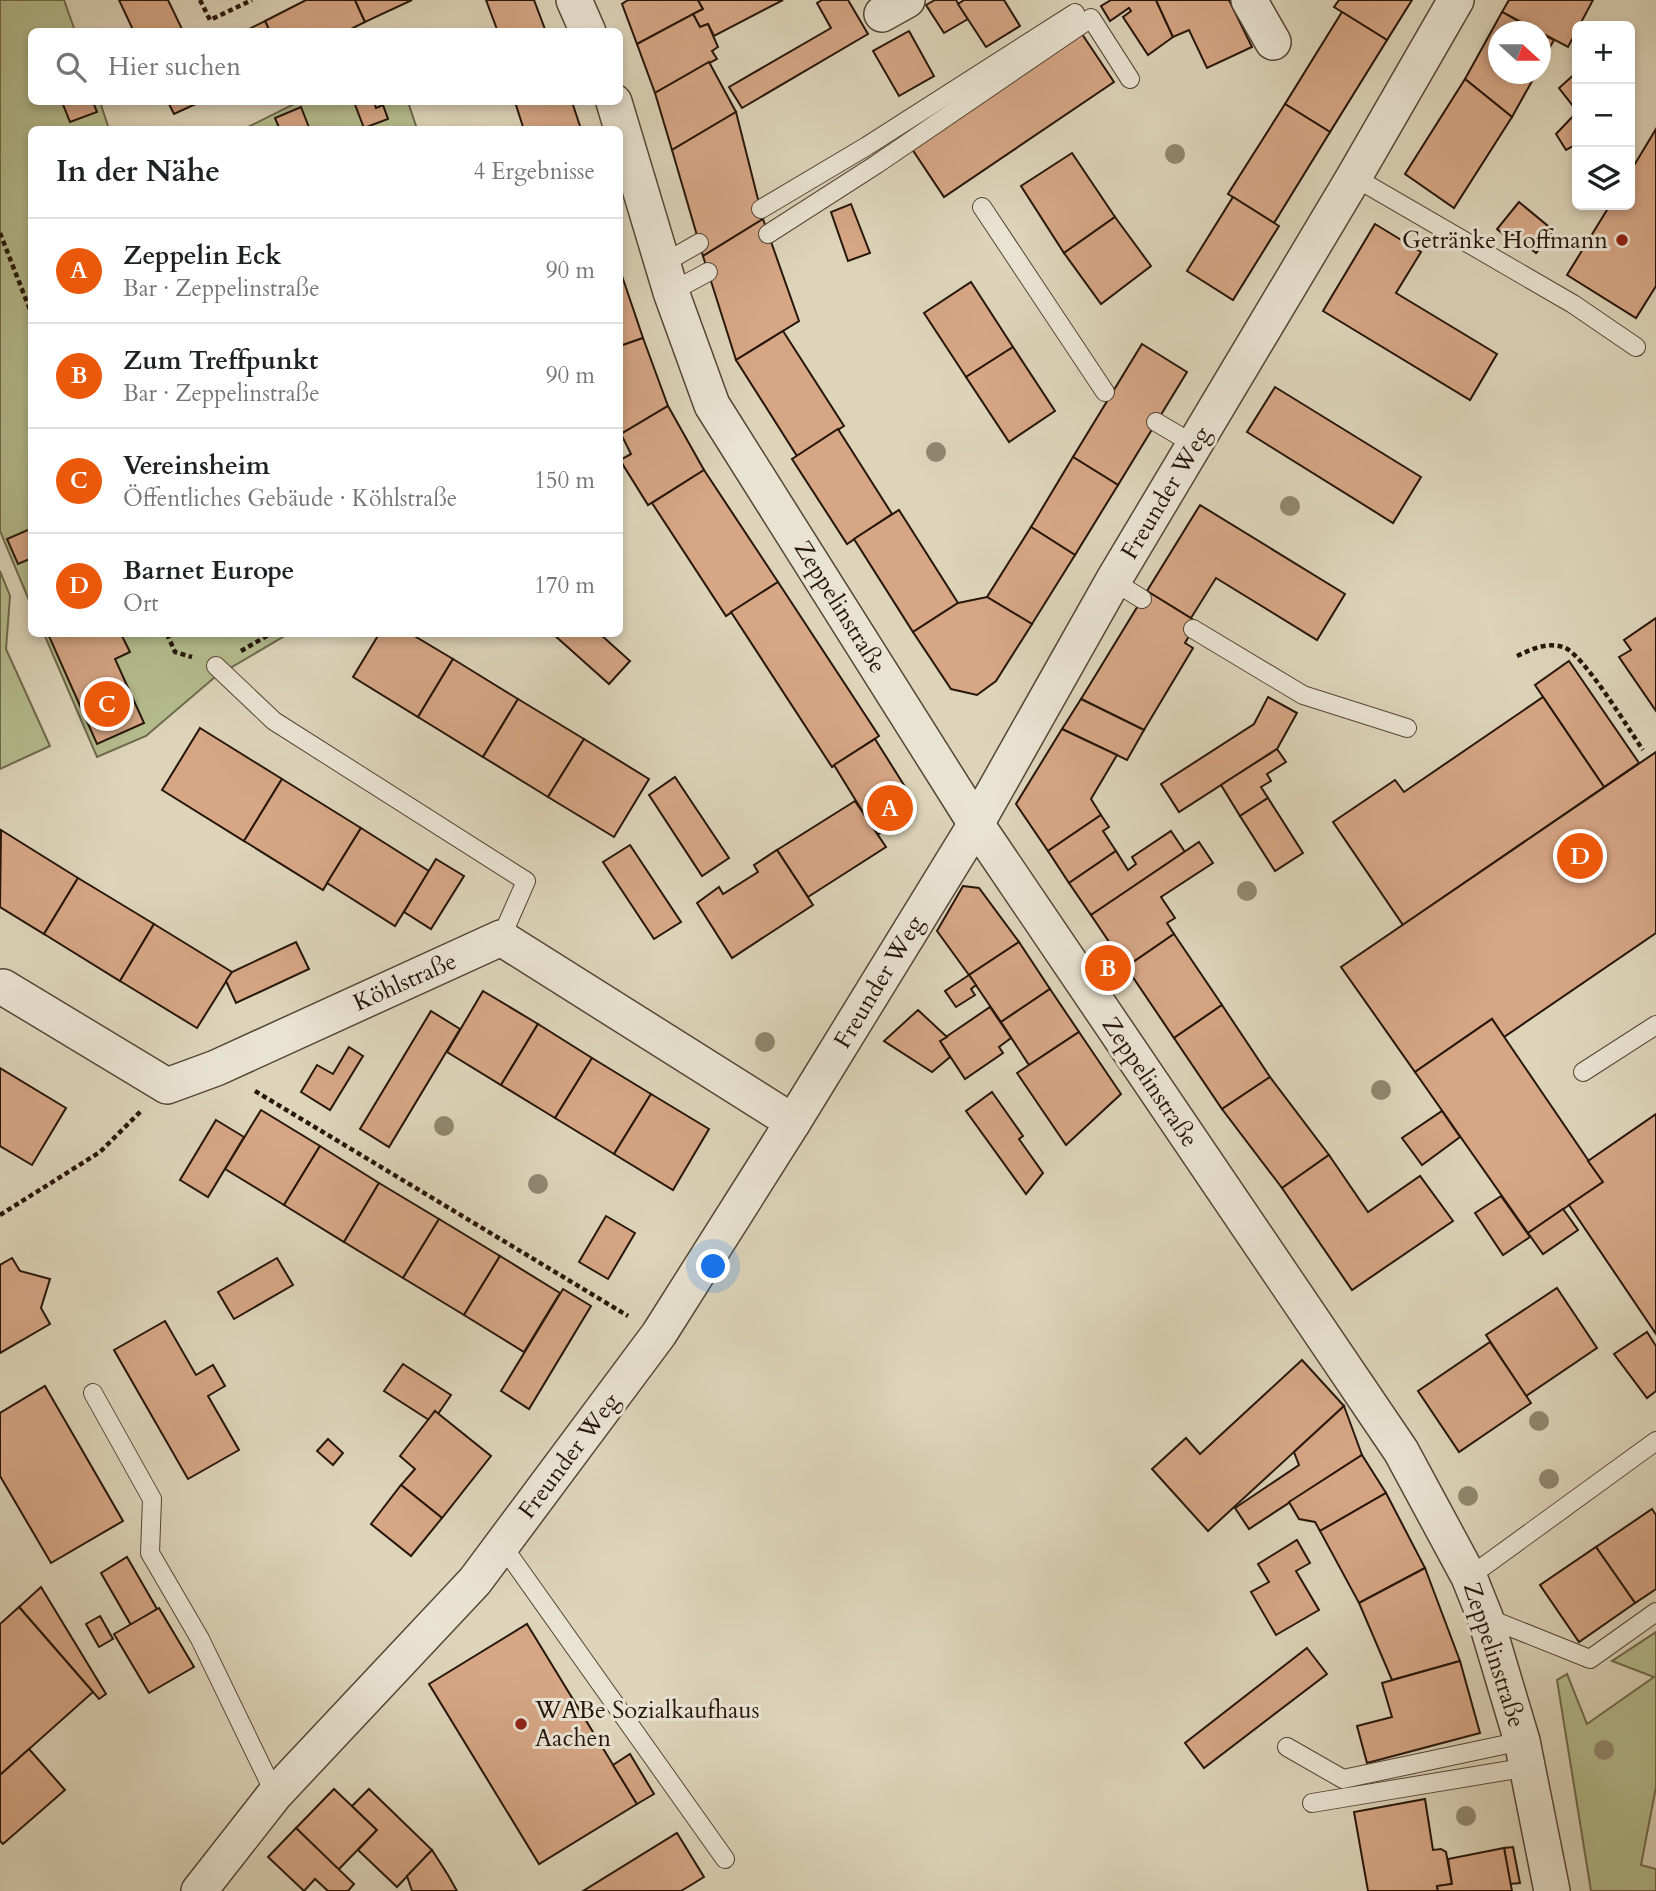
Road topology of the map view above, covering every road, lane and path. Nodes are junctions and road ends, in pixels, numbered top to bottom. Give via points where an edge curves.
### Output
1 (200, 0) edge
2 (252, 0) edge
3 (575, 0) edge
4 (1249, 0) edge
5 (1456, 0) edge
6 (1075, 13) dead end
7 (586, 28) edge
8 (1273, 42) dead end
9 (1130, 79) dead end
10 (615, 105) edge
11 (621, 126) edge
12 (623, 132) edge
13 (867, 146) junction
14 (877, 164) junction
15 (1354, 177) junction
16 (982, 207) dead end
17 (761, 209) dead end
18 (0, 233) edge
19 (768, 234) dead end
20 (699, 243) dead end
21 (708, 272) dead end
22 (667, 278) junction
23 (28, 305) edge
24 (1636, 347) dead end
25 (1105, 392) dead end
26 (1156, 422) dead end
27 (1195, 444) junction
28 (1193, 629) dead end
29 (168, 637) edge
30 (1517, 656) dead end
31 (216, 666) joint
32 (1407, 728) dead end
33 (1643, 750) dead end
34 (976, 824) junction
35 (501, 938) junction
36 (3, 988) dead end
37 (1656, 1025) edge
38 (216, 1068) junction
39 (1583, 1072) dead end
40 (167, 1086) junction
41 (793, 1122) junction
42 (0, 1215) edge
43 (659, 1334) junction
44 (93, 1393) dead end
45 (1656, 1441) edge
46 (502, 1545) junction
47 (1469, 1577) junction
48 (1656, 1612) edge
49 (1485, 1617) junction
50 (1287, 1747) dead end
51 (1525, 1754) junction
52 (275, 1794) junction
53 (1312, 1803) dead end
54 (725, 1859) dead end
55 (199, 1891) edge
56 (1552, 1891) edge

1 - 2 path via 210,20
3 - 7 street
4 - 8 street
5 - 15 street, Freunder Weg
6 - 13 lane
9 - 14 lane via 1091,18
10 - 11 street, Zeppelinstraße
12 - 22 street, Zeppelinstraße
13 - 14 lane
13 - 17 lane
14 - 19 lane
15 - 24 lane via 1573,304
15 - 27 street, Freunder Weg
16 - 25 lane
18 - 23 path
20 - 22 lane
21 - 22 lane
22 - 34 street, Zeppelinstraße via 712,405
26 - 27 lane
27 - 34 street, Freunder Weg via 1128,590
28 - 32 lane via 1303,695
29 - 31 path via 175,652
30 - 33 path via 1539,645 1565,647 1587,668
31 - 35 lane via 274,721 526,881
34 - 41 street, Freunder Weg
34 - 47 street, Zeppelinstraße via 1401,1451
35 - 38 street, Köhlstraße
35 - 41 street
36 - 40 street
37 - 39 lane
38 - 40 street, Köhlstraße
38 - 43 path
40 - 42 path via 100,1152
41 - 43 street, Freunder Weg
43 - 46 street, Freunder Weg
44 - 52 lane via 152,1499 150,1553 200,1639
45 - 47 lane
46 - 52 street, Freunder Weg via 475,1581
46 - 54 lane
47 - 49 street, Zeppelinstraße
48 - 49 lane via 1590,1659
49 - 51 street, Zeppelinstraße
50 - 51 lane via 1343,1779
51 - 53 lane
51 - 56 street, Zeppelinstraße
52 - 55 street, Freunder Weg

